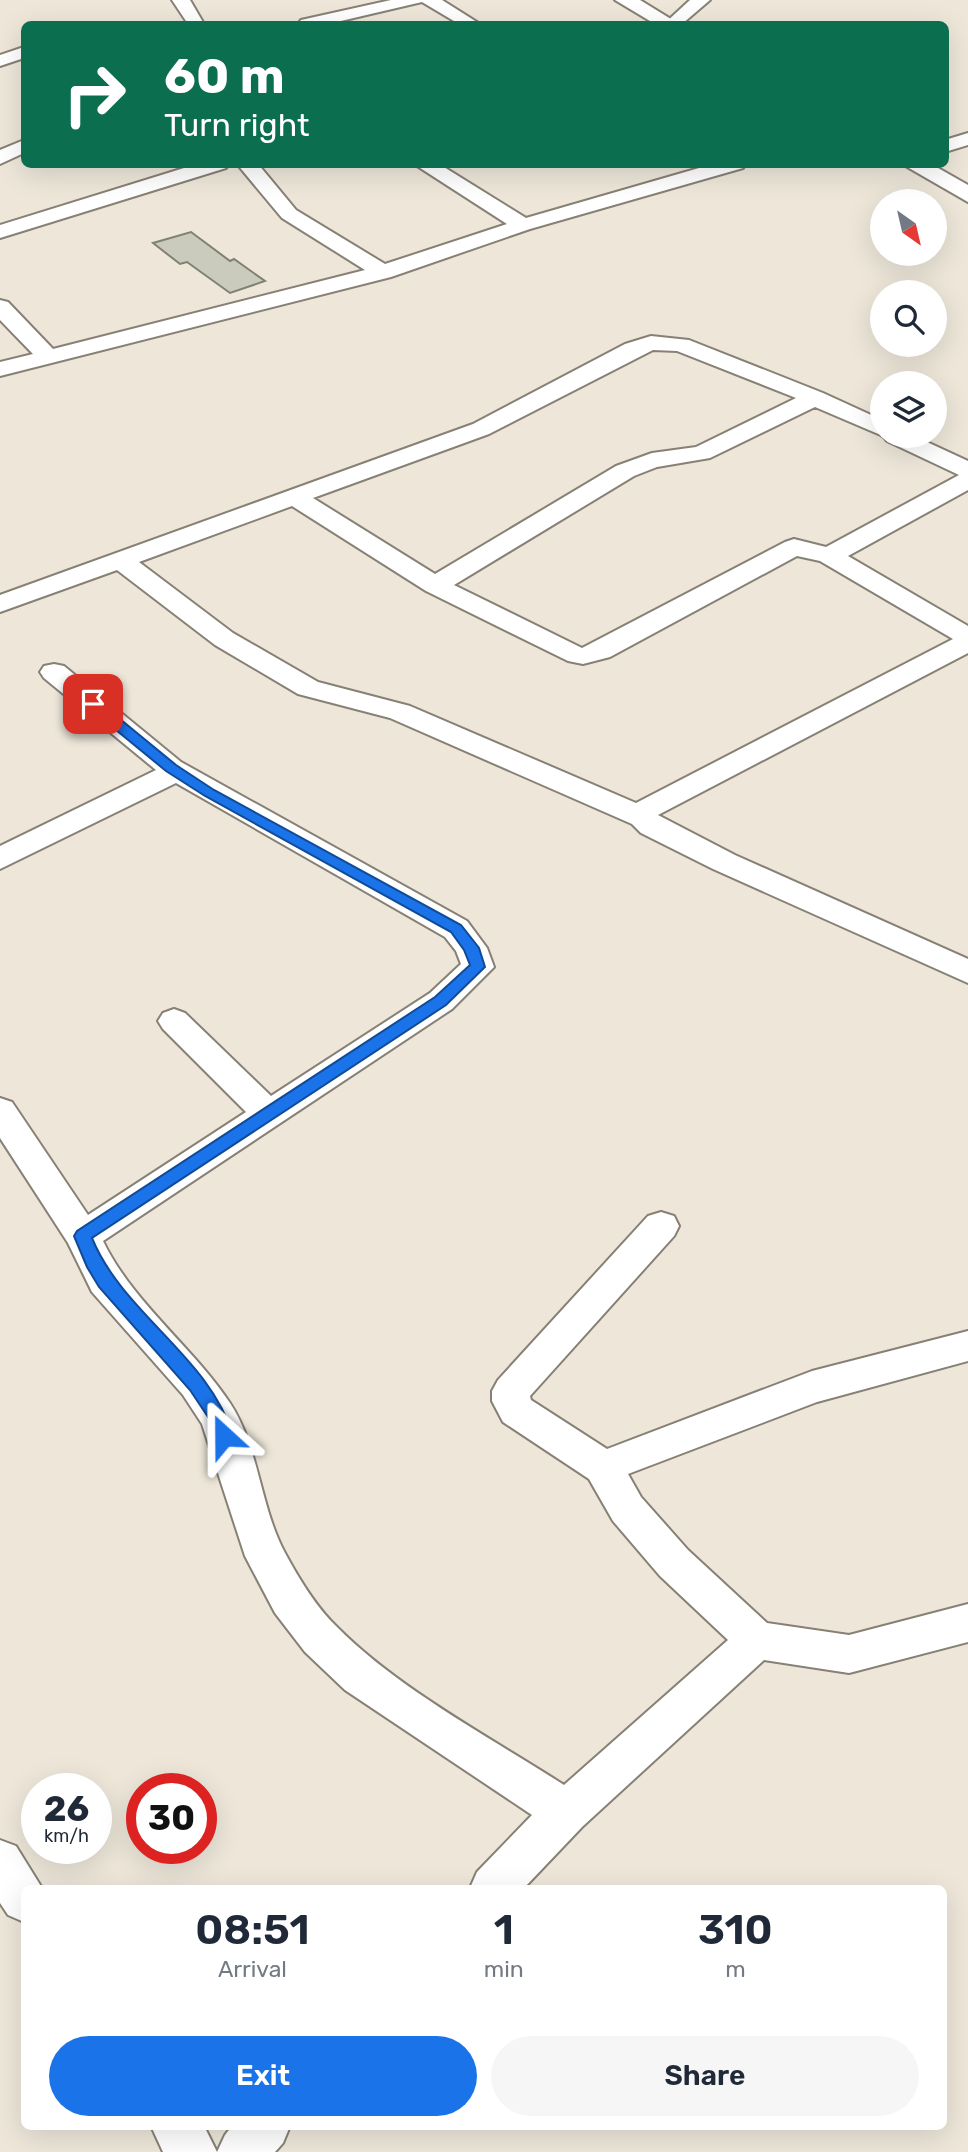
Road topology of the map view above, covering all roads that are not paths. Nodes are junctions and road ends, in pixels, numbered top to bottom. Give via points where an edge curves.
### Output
1 (204, 0) edge
2 (414, 0) edge
3 (429, 0) edge
4 (625, 0) edge
5 (701, 0) edge
6 (182, 2) edge
7 (195, 21) edge
8 (320, 21) edge
9 (466, 21) edge
10 (665, 21) edge
11 (675, 21) edge
12 (21, 52) edge
13 (0, 61) edge
14 (968, 139) edge
15 (949, 145) edge
16 (21, 148) edge
17 (0, 158) edge
18 (206, 168) edge
19 (250, 168) edge
20 (431, 168) edge
21 (715, 168) edge
22 (920, 168) edge
23 (968, 195) edge
24 (523, 225) junction
25 (0, 232) edge
26 (383, 272) junction
27 (0, 307) edge
28 (49, 357) junction
29 (0, 369) edge
30 (815, 398) junction
31 (870, 423) edge
32 (921, 448) edge
33 (968, 470) edge
34 (968, 480) edge
35 (294, 497) junction
36 (829, 556) junction
37 (122, 562) junction
38 (435, 585) junction
39 (0, 604) edge
40 (968, 640) edge
41 (54, 671) dead end
42 (176, 772) junction
43 (642, 817) junction
44 (0, 859) edge
45 (968, 972) edge
46 (174, 1021) dead end
47 (0, 1111) edge
48 (267, 1113) junction
49 (661, 1226) dead end
50 (83, 1236) junction
51 (968, 1346) edge
52 (603, 1467) junction
53 (968, 1623) edge
54 (757, 1640) junction
55 (566, 1812) junction
56 (0, 1862) edge
57 (496, 1885) edge
58 (21, 1894) edge
59 (178, 2130) edge
60 (262, 2130) edge
61 (192, 2152) edge
62 (242, 2152) edge

1 - 6 street
2 - 8 street
3 - 9 street
4 - 10 main road
5 - 11 street
6 - 7 street
12 - 13 street
14 - 15 street
16 - 17 street
18 - 25 street
19 - 26 street via 289,214
20 - 24 street
21 - 24 street
22 - 23 main road
24 - 26 street
26 - 28 street
27 - 28 street
28 - 29 street
30 - 31 street
30 - 35 street via 681,345 651,343 481,429
30 - 38 street via 702,453 633,467
32 - 33 street
34 - 36 street
35 - 37 street
35 - 38 street
36 - 38 street via 805,547 785,549 600,652 583,656 568,653
36 - 40 street
37 - 39 street
37 - 43 street via 224,639 308,688 400,712
40 - 43 street via 654,804
41 - 42 street
42 - 44 street
42 - 48 street via 456,929 478,967 440,1001
43 - 45 street via 651,826 724,862
46 - 48 street
47 - 50 street
48 - 50 street
49 - 52 street via 511,1391 517,1411
50 - 55 street via 105,1282 196,1384 219,1418 265,1556 320,1639 360,1676
51 - 52 street via 812,1387
52 - 54 street via 627,1509 674,1563
53 - 54 street via 849,1654
54 - 55 street
55 - 57 street
56 - 58 street
59 - 61 street
60 - 62 street

